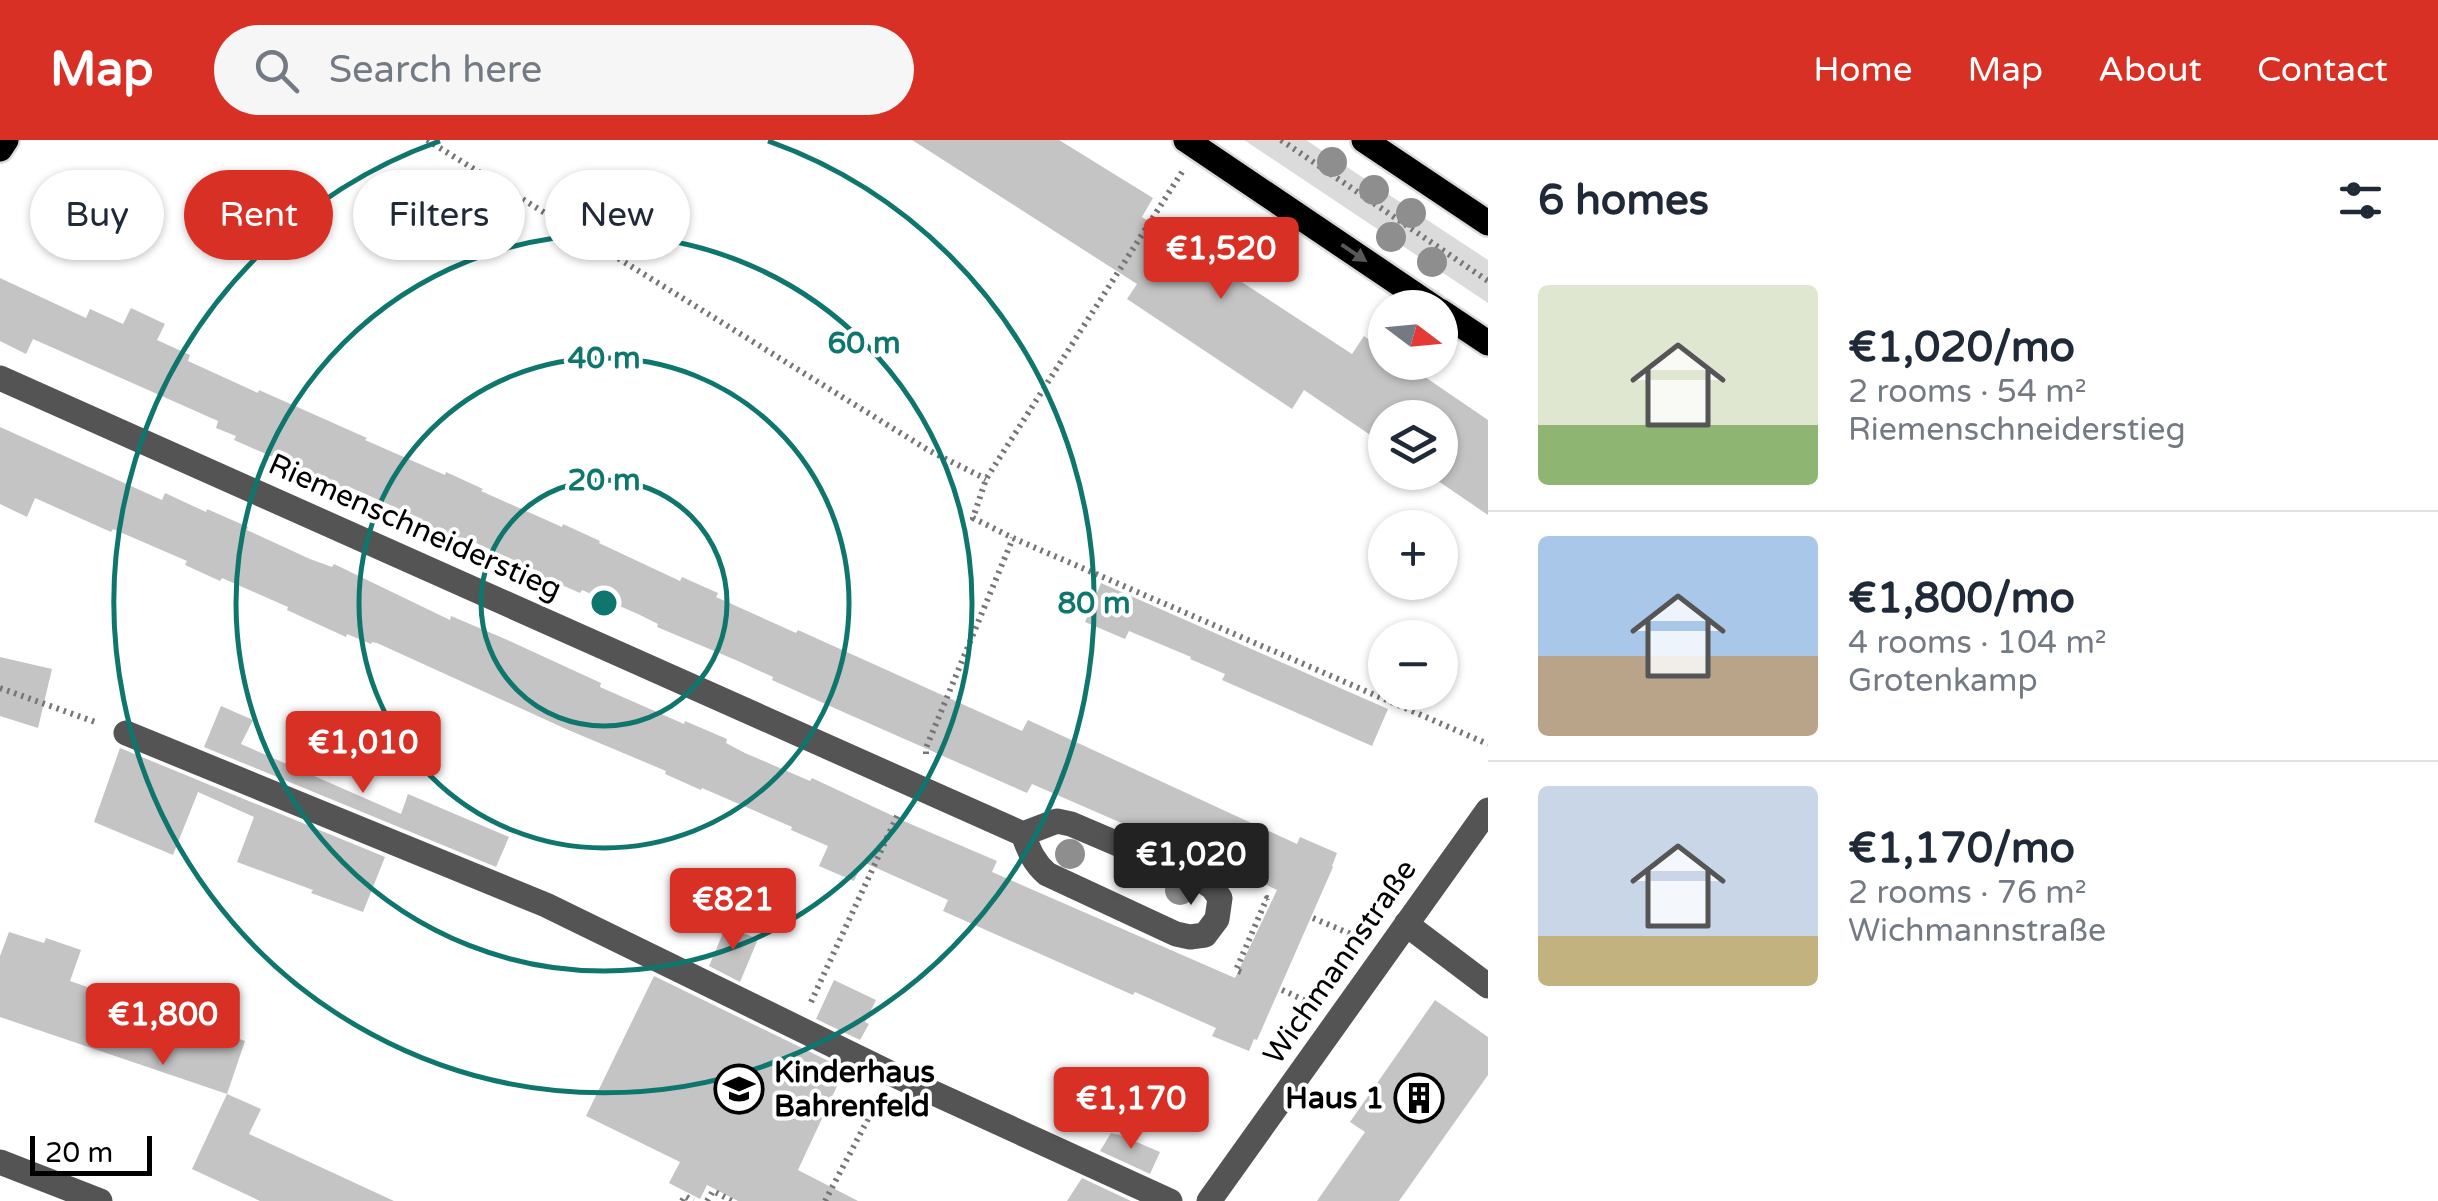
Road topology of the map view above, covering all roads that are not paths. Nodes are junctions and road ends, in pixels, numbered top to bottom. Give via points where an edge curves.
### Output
1 (6, 140) edge
2 (1364, 140) edge
3 (1192, 144) edge
4 (0, 149) edge
5 (1488, 223) edge
6 (1410, 290) edge
7 (1458, 323) edge
8 (1488, 343) edge
9 (0, 378) edge
10 (126, 734) road end
11 (1488, 810) edge
12 (1023, 834) junction
13 (1406, 924) junction
14 (1488, 986) edge
15 (0, 1162) edge
16 (100, 1201) edge
17 (1170, 1201) edge
18 (1209, 1201) edge

1 - 4 main road
2 - 5 main road
3 -> 6 main road
7 - 8 main road
9 - 12 street, Riemenschneiderstieg
10 - 17 street via 546,906
11 - 13 street, Wichmannstraße
12 - 12 street via 1057,821 1071,824 1200,879 1220,898 1218,919 1204,935 1176,934 1047,874
13 - 14 street
13 - 18 street, Wichmannstraße
15 - 16 street

